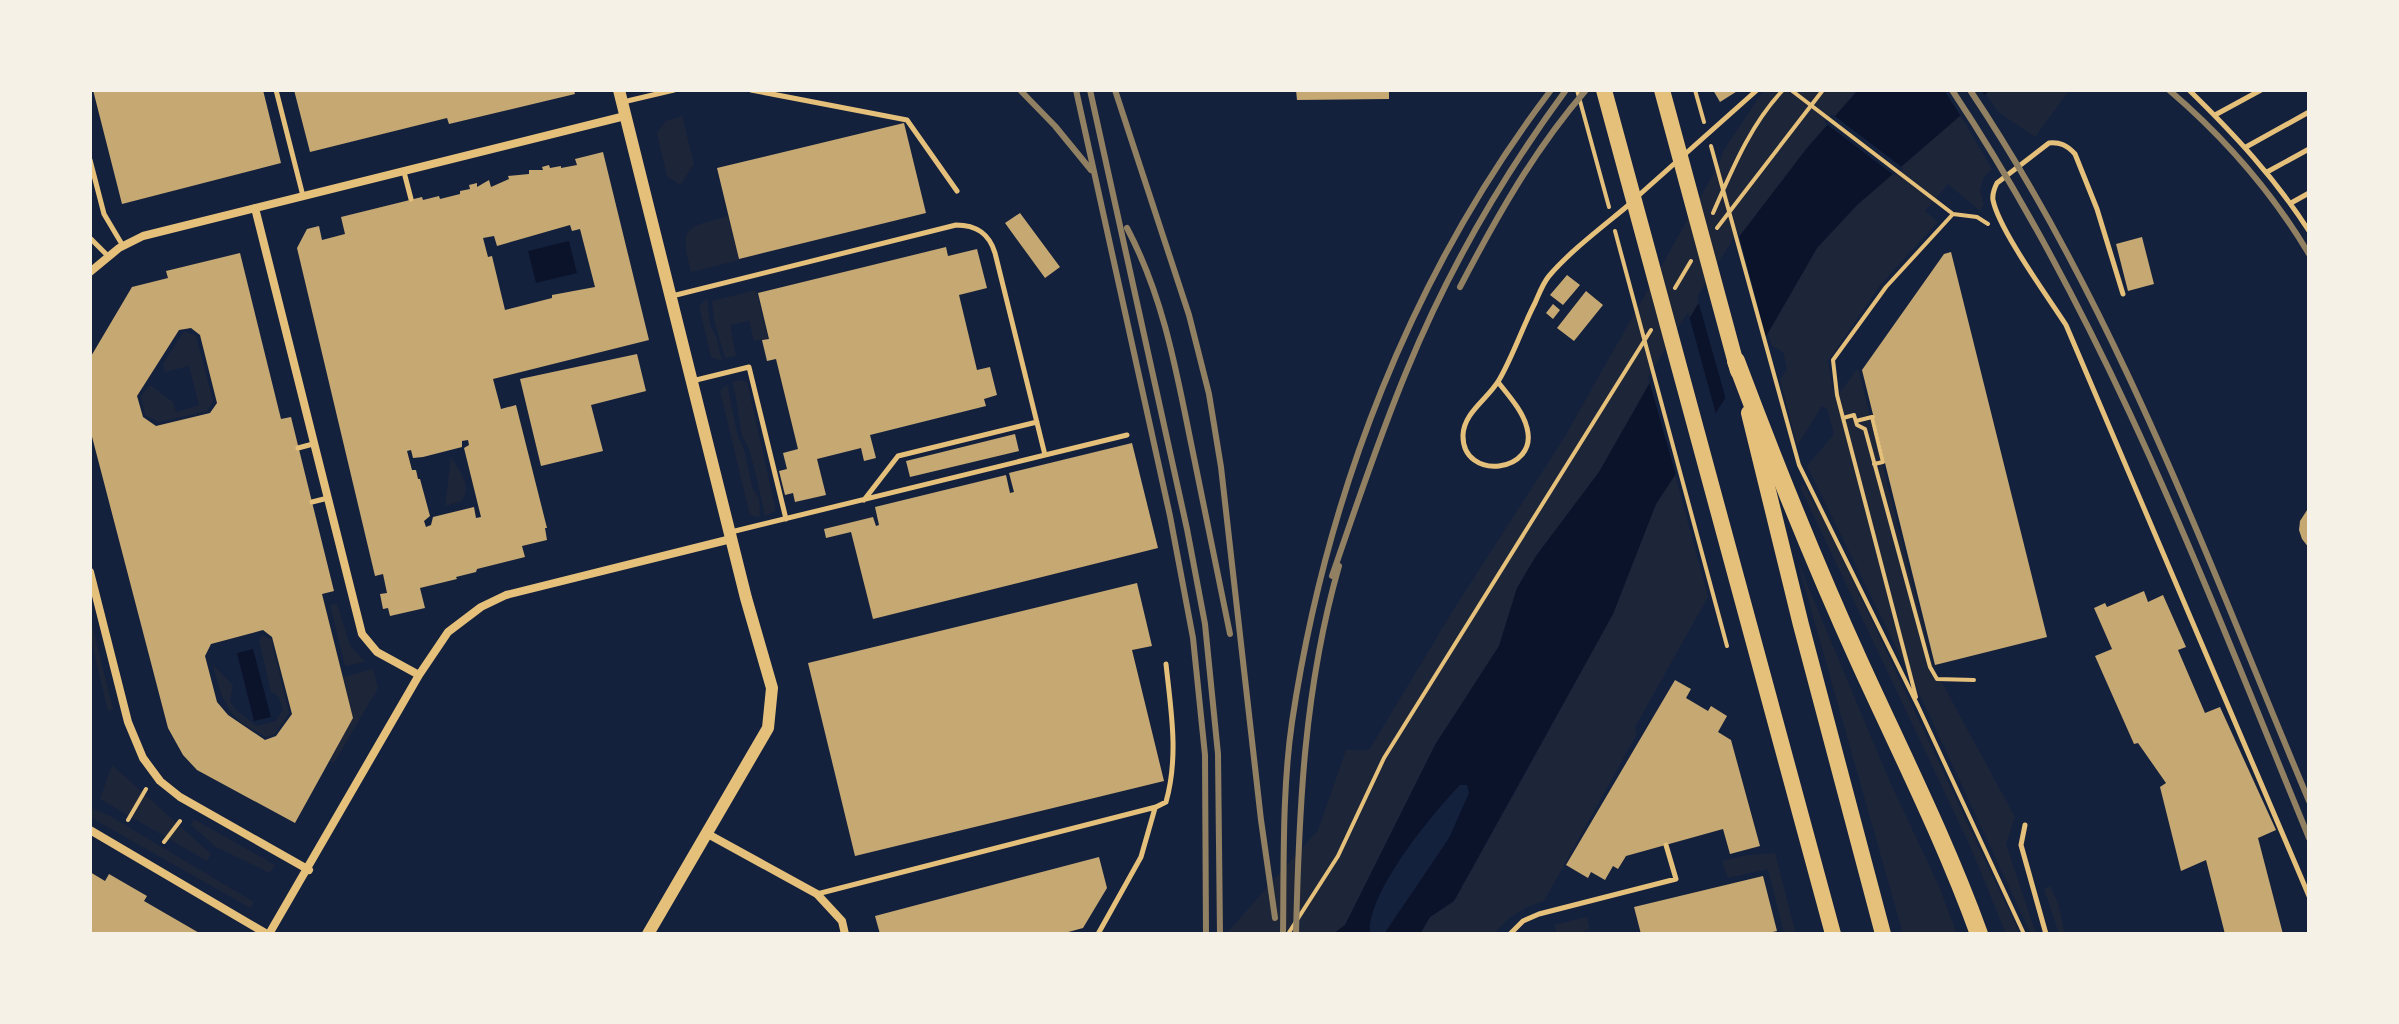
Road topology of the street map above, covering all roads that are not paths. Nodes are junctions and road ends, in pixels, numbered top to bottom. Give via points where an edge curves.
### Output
1 (276, 90) edge
2 (674, 90) edge
3 (751, 90) edge
4 (1604, 90) edge
5 (1662, 90) edge
6 (1757, 90) edge
7 (2189, 90) edge
8 (2261, 90) edge
9 (620, 96) edge
10 (2309, 112) edge
11 (2215, 115) junction
12 (625, 116) junction
13 (2246, 147) junction
14 (2309, 149) edge
15 (90, 160) edge
16 (404, 171) junction
17 (2267, 172) junction
18 (957, 191) dead end
19 (2309, 193) edge
20 (303, 196) junction
21 (411, 199) dead end
22 (2291, 203) junction
23 (255, 208) junction
24 (2309, 231) edge
25 (90, 238) edge
26 (123, 246) junction
27 (108, 256) junction
28 (90, 272) edge
29 (2123, 294) dead end
30 (671, 297) junction
31 (1736, 361) junction
32 (692, 381) junction
33 (1498, 382) junction
34 (1037, 422) junction
35 (1127, 435) dead end
36 (314, 444) junction
37 (298, 448) dead end
38 (1045, 455) junction
39 (328, 498) junction
40 (864, 500) junction
41 (312, 502) dead end
42 (786, 519) junction
43 (730, 536) junction
44 (90, 572) edge
45 (1166, 664) dead end
46 (419, 675) junction
47 (1156, 807) junction
48 (2025, 825) dead end
49 (90, 830) edge
50 (706, 833) junction
51 (1666, 845) dead end
52 (309, 870) junction
53 (817, 894) junction
54 (2309, 896) edge
55 (268, 934) edge
56 (648, 934) edge
57 (845, 934) edge
58 (1098, 934) edge
59 (1510, 934) edge
60 (1833, 934) edge
61 (1883, 934) edge
62 (1979, 934) edge
63 (2046, 934) edge

1 - 20 lane
2 - 9 lane
3 - 18 lane via 907,120
4 - 60 main road
5 - 31 main road
6 - 33 lane via 1547,277
7 - 11 lane
8 - 11 lane
9 - 12 street
10 - 13 lane
11 - 13 lane
12 - 16 street
12 - 30 street
13 - 17 lane
14 - 17 lane
15 - 26 lane via 104,214
16 - 20 street
16 - 21 lane
17 - 22 lane
19 - 22 lane
20 - 23 street
22 - 24 lane
23 - 26 street via 143,236
23 - 36 street
25 - 27 lane
26 - 27 street
27 - 28 street
29 - 54 lane via 2075,154 2064,144 2049,143 1997,183 1994,204 2066,325
30 - 32 street
30 - 34 lane via 956,225 977,228 992,243
31 - 61 main road
31 - 62 highway via 1831,599
32 - 42 lane via 749,367
32 - 43 street
33 - 33 lane via 1469,417 1463,433 1472,457 1499,468 1522,455 1528,432
34 - 38 lane
34 - 40 lane via 898,456
35 - 38 lane
36 - 37 lane
36 - 39 street
38 - 40 lane
39 - 41 lane
39 - 46 street via 362,634 377,652
40 - 42 lane
42 - 43 lane
43 - 46 street via 506,595 448,632
43 - 50 street via 772,688 768,728
44 - 52 street via 128,722 143,758 180,797
45 - 47 lane via 1172,779 1166,802
46 - 52 street
47 - 53 lane
47 - 58 lane via 1141,857
48 - 63 lane via 2021,845
49 - 55 street
50 - 53 street
50 - 56 street
51 - 59 lane via 1676,879 1539,914
52 - 55 street
53 - 57 street via 842,921

